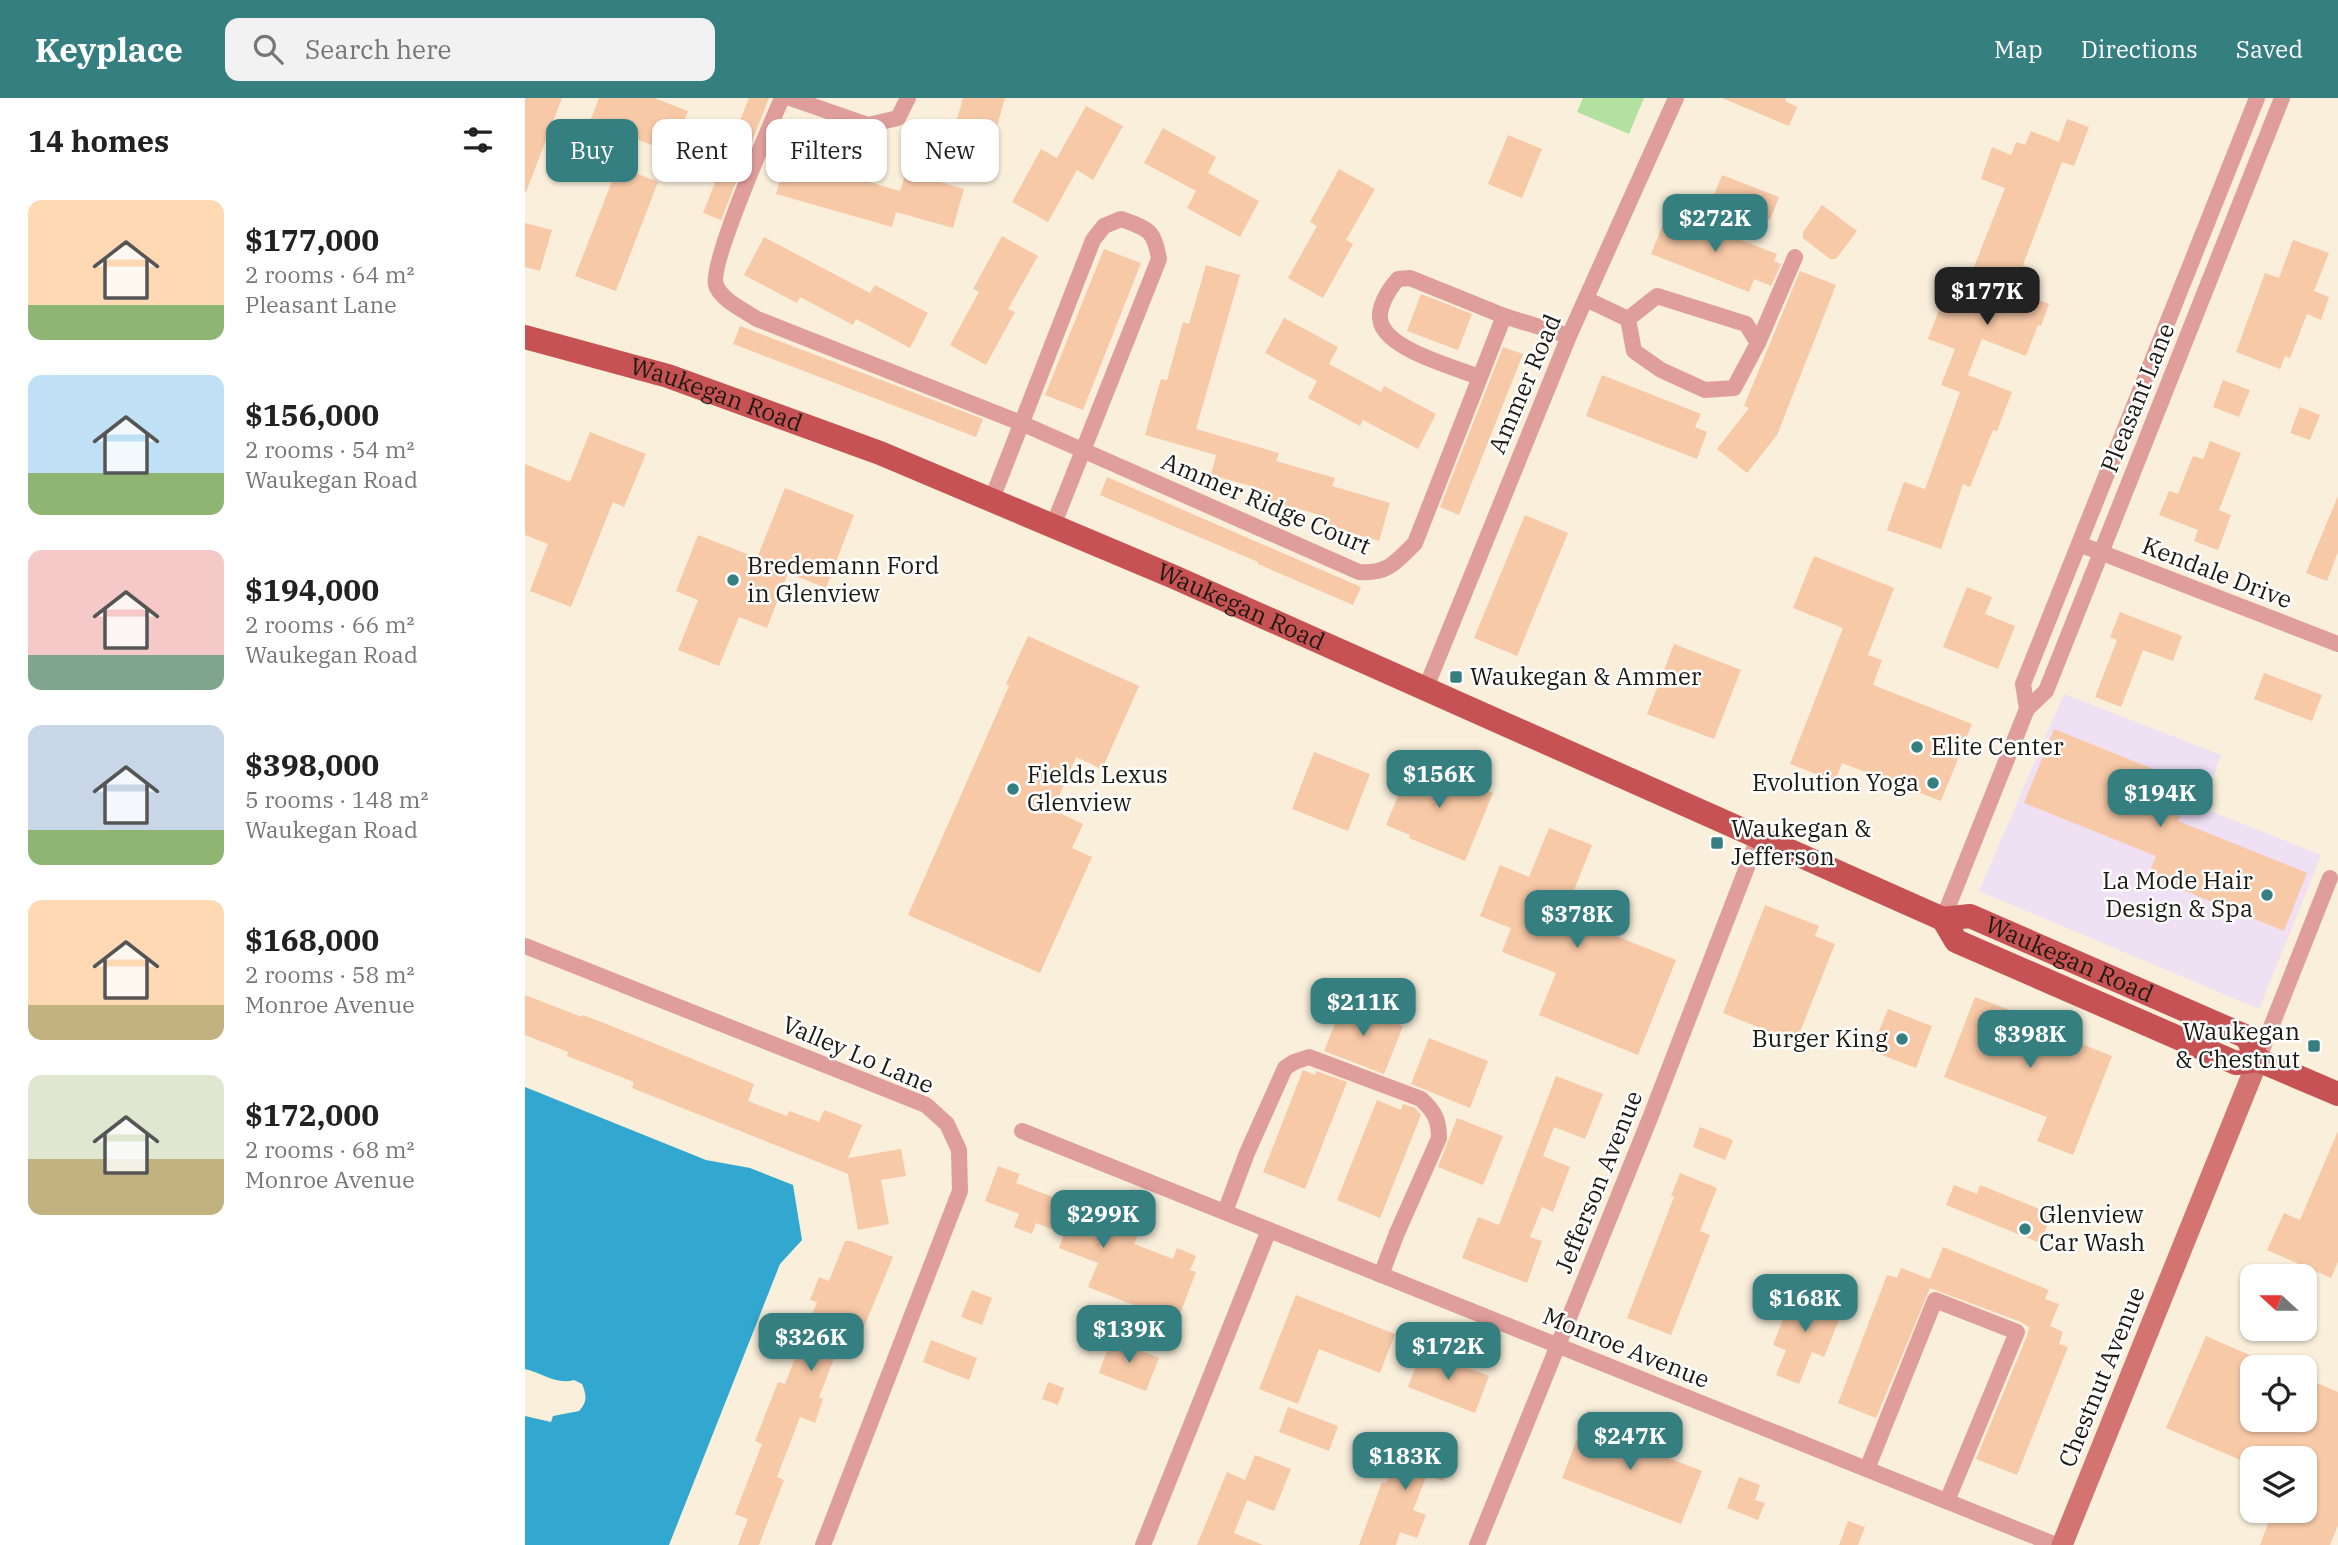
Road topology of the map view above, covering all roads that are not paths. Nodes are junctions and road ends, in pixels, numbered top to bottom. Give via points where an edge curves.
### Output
1 (782, 98) edge
2 (790, 98) edge
3 (908, 98) edge
4 (1676, 98) edge
5 (2282, 98) edge
6 (2255, 104) edge
7 (2274, 118) junction
8 (1795, 257) dead end
9 (1586, 299) junction
10 (1504, 316) junction
11 (1628, 319) junction
12 (1569, 336) junction
13 (525, 337) edge
14 (1758, 343) junction
15 (1479, 377) junction
16 (1021, 423) junction
17 (1084, 452) junction
18 (992, 499) junction
19 (1053, 526) junction
20 (2079, 544) junction
21 (2101, 552) junction
22 (2338, 644) edge
23 (1425, 690) junction
24 (2027, 709) junction
25 (1759, 836) junction
26 (2330, 878) dead end
27 (1943, 919) junction
28 (525, 946) edge
29 (2258, 1060) junction
30 (2338, 1094) edge
31 (1022, 1131) dead end
32 (1225, 1212) junction
33 (1269, 1230) junction
34 (1381, 1275) junction
35 (1557, 1345) junction
36 (1867, 1469) junction
37 (1947, 1501) junction
38 (823, 1545) edge
39 (1143, 1545) edge
40 (1477, 1545) edge
41 (2056, 1545) edge
42 (2062, 1545) edge

1 - 16 street, Ammer Ridge Court via 733,219 714,278 717,289 757,319
2 - 3 street via 868,125 898,118
4 - 9 street, Ammer Road
5 - 7 street, Pleasant Lane
6 - 7 street
6 - 20 street, Pleasant Lane
7 - 21 street, Pleasant Lane
8 - 14 street
9 - 11 street
9 - 12 street, Ammer Road
10 - 12 street
10 - 15 street, Ammer Ridge Court
10 - 15 street via 1410,278 1398,279 1389,289 1380,322 1401,346
11 - 14 street via 1657,296 1746,324
11 - 14 street via 1634,351 1661,370 1705,390 1734,388
12 - 23 street, Ammer Road
13 - 18 main road, Waukegan Road via 668,376
15 - 17 street, Ammer Ridge Court via 1415,543 1394,564 1376,573 1359,572
16 - 17 street, Ammer Ridge Court
16 - 17 street via 1093,240 1104,226 1121,219 1134,224 1156,239 1159,259
16 - 18 street
17 - 19 street
18 - 19 main road, Waukegan Road
19 - 23 main road, Waukegan Road
20 - 21 street, Kendale Drive
20 - 24 street, Pleasant Lane via 2023,684
21 - 22 street, Kendale Drive
21 - 24 street, Pleasant Lane via 2046,691
23 - 25 main road, Waukegan Road
24 - 27 street, Pleasant Lane
25 - 27 main road, Waukegan Road
25 - 35 street, Jefferson Avenue
26 - 29 street, Chestnut Avenue
27 - 29 main road, Waukegan Road via 1970,916 2201,1015 2247,1037
28 - 38 street, Valley Lo Lane via 926,1105 947,1124 959,1150 960,1191
29 - 30 main road
29 - 42 street, Chestnut Avenue
31 - 32 street, Monroe Avenue
32 - 33 street, Monroe Avenue
32 - 34 street via 1277,1085 1285,1068 1294,1062 1310,1057 1421,1099 1434,1111 1439,1138
33 - 34 street, Monroe Avenue
33 - 39 street
34 - 35 street, Monroe Avenue
35 - 36 street, Monroe Avenue
35 - 40 street, Jefferson Avenue
36 - 37 street, Monroe Avenue
36 - 37 street via 1935,1300 2018,1332
37 - 41 street, Monroe Avenue

